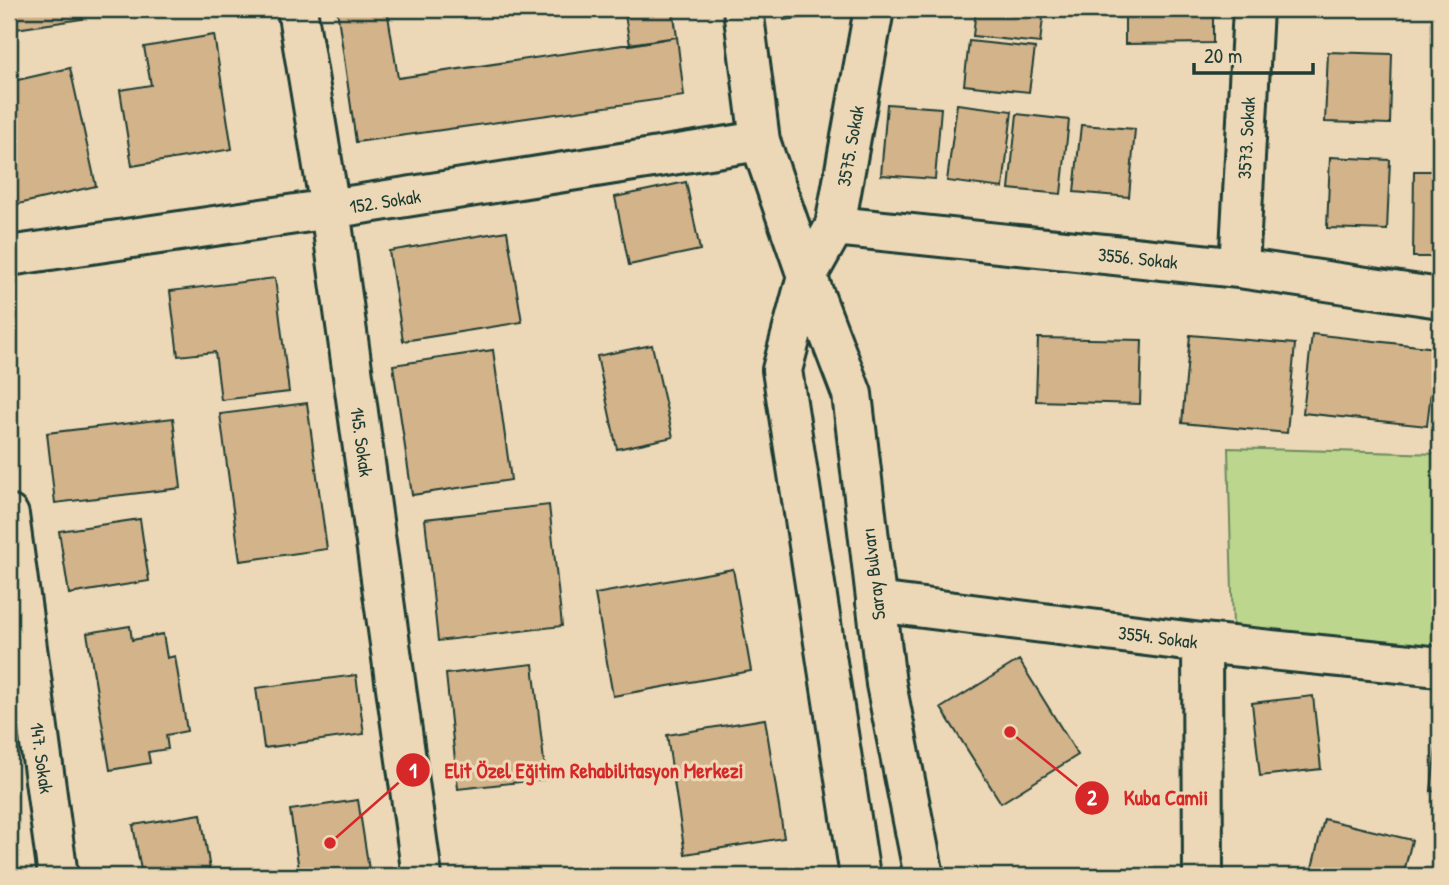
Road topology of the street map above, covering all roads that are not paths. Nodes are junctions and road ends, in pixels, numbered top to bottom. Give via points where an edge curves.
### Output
1 (297, 9) edge
2 (743, 9) edge
3 (874, 9) edge
4 (1253, 9) edge
5 (760, 141) junction
6 (330, 209) junction
7 (835, 226) junction
8 (9, 257) edge
9 (1239, 268) junction
10 (807, 276) junction
11 (1440, 298) edge
12 (9, 515) edge
13 (876, 602) junction
14 (1202, 643) junction
15 (1440, 667) edge
16 (58, 876) edge
17 (422, 876) edge
18 (860, 876) edge
19 (923, 876) edge
20 (1203, 876) edge

1 - 6 street, 145. Sokak
2 - 5 street, Saray Bulvarı
3 - 7 street, 3575. Sokak
4 - 9 street, 3573. Sokak
5 - 6 street, 152. Sokak
5 - 10 street, Saray Bulvarı
6 - 8 street, 152. Sokak
6 - 17 street, 145. Sokak
7 - 9 street, 3556. Sokak
7 - 10 street, 3575. Sokak
9 - 11 street, 3556. Sokak
10 - 13 street, Saray Bulvarı via 852,394
10 - 18 street via 782,370
12 - 16 street, 147. Sokak
13 - 14 street, 3554. Sokak
13 - 19 street, Saray Bulvarı via 886,684
14 - 15 street, 3554. Sokak
14 - 20 street

